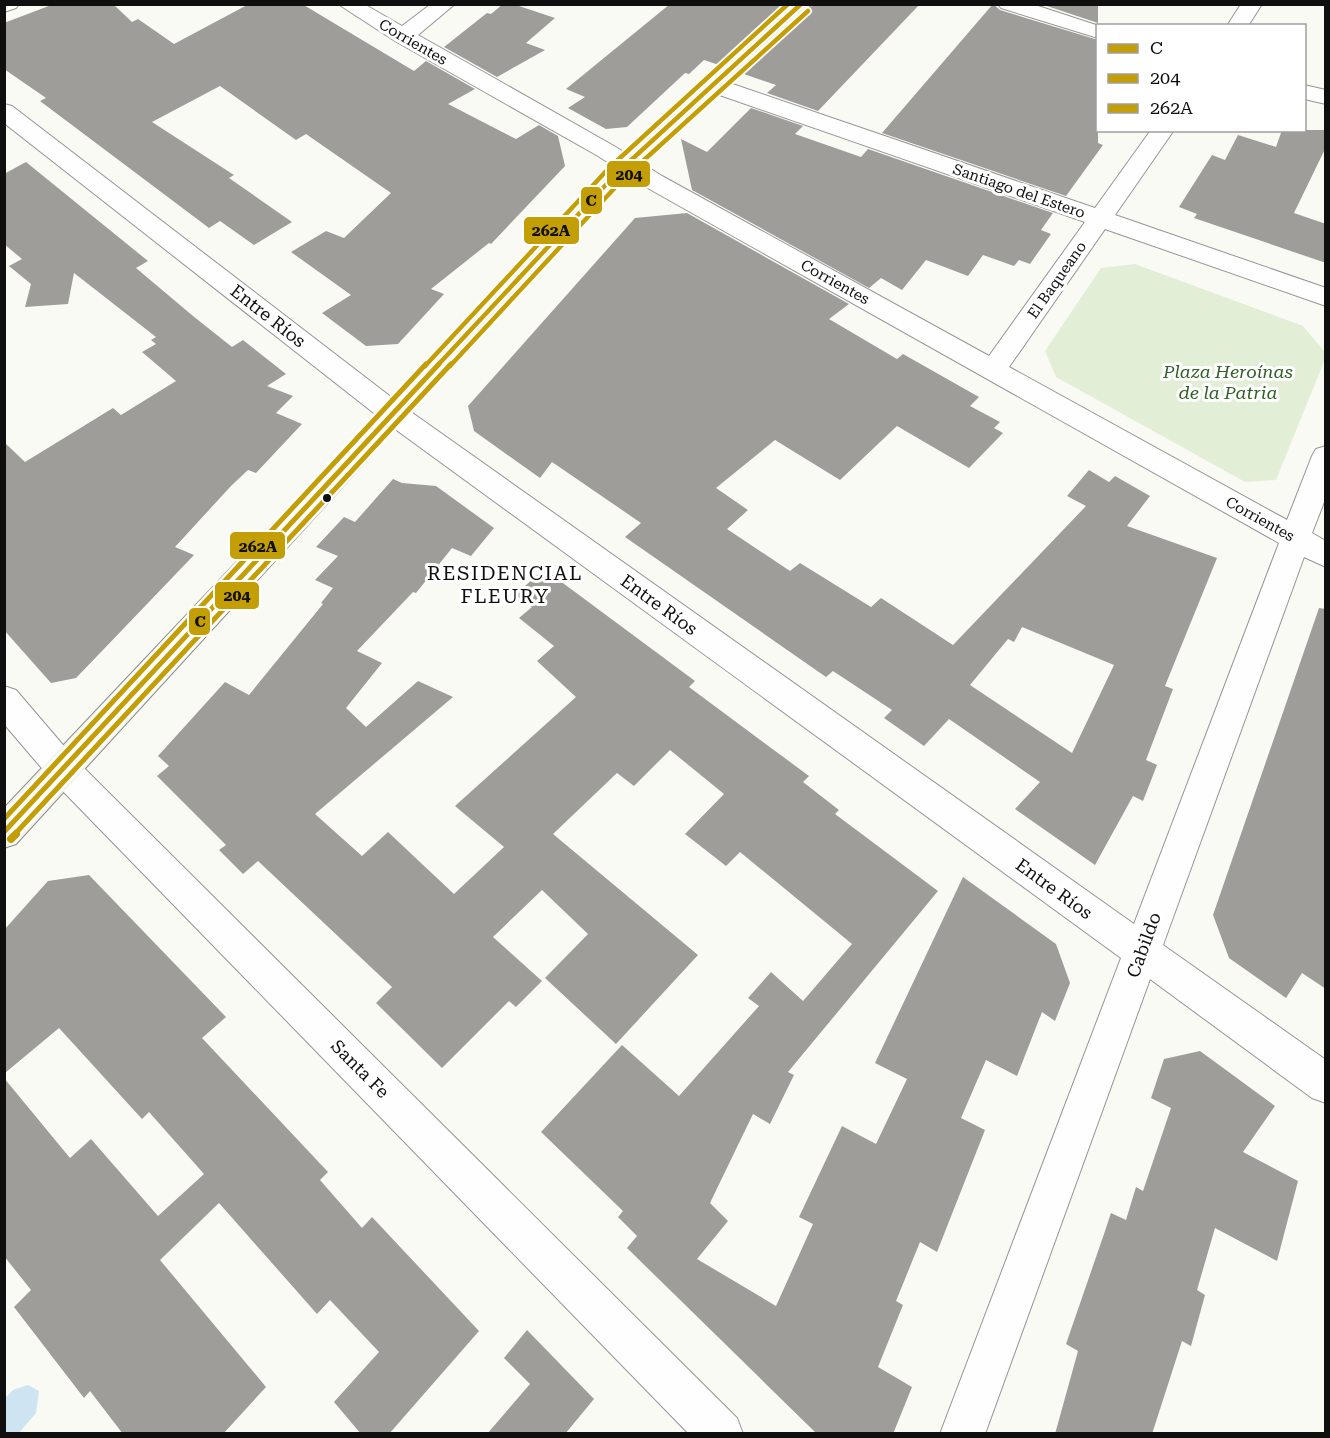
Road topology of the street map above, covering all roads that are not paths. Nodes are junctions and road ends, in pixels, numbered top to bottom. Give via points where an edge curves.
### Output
1 (9, 4) edge
2 (348, 4) edge
3 (445, 4) edge
4 (802, 4) edge
5 (1008, 4) edge
6 (1252, 4) edge
7 (4, 6) edge
8 (1238, 24) edge
9 (1096, 31) edge
10 (404, 36) junction
11 (713, 85) junction
12 (1306, 92) edge
13 (1326, 97) edge
14 (4, 111) edge
15 (1162, 132) edge
16 (627, 164) junction
17 (1100, 219) junction
18 (1326, 297) edge
19 (993, 370) junction
20 (394, 414) junction
21 (1326, 456) edge
22 (1310, 547) edge
23 (4, 700) edge
24 (63, 770) junction
25 (4, 833) edge
26 (1141, 952) junction
27 (1326, 1084) edge
28 (721, 1434) edge
29 (962, 1434) edge

1 - 7 street
2 - 10 street, Corrientes
3 - 10 street
4 - 11 main road
5 - 9 street
6 - 8 street
10 - 16 street, Corrientes
11 - 16 main road
11 - 17 street, Santiago del Estero
12 - 13 street
14 - 20 street, Entre Ríos
15 - 17 street, El Baqueano
16 - 19 street, Corrientes
16 - 20 main road
17 - 18 street, Santiago del Estero
17 - 19 street, El Baqueano
19 - 22 street, Corrientes
20 - 24 main road
20 - 26 street, Entre Ríos
21 - 22 street, Cabildo
22 - 26 street, Cabildo
23 - 24 street, Santa Fe
24 - 25 main road
24 - 28 street, Santa Fe
26 - 27 street, Entre Ríos
26 - 29 street, Cabildo

